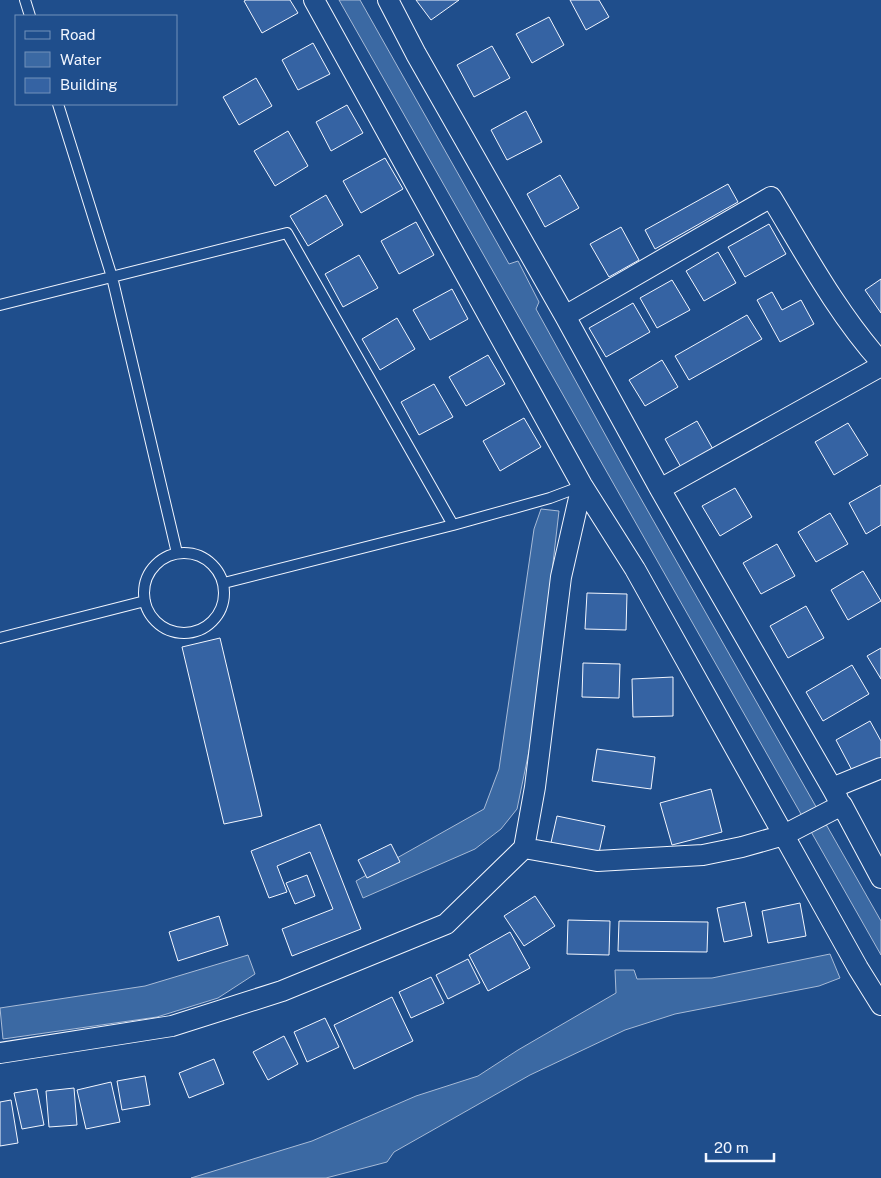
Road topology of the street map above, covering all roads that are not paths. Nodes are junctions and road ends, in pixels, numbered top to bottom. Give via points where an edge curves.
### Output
1 (25, 0) edge
2 (314, 0) edge
3 (388, 0) edge
4 (30, 15) edge
5 (58, 105) edge
6 (112, 277) junction
7 (0, 305) edge
8 (565, 316) junction
9 (881, 362) edge
10 (881, 366) edge
11 (582, 486) junction
12 (660, 489) junction
13 (453, 524) junction
14 (177, 554) junction
15 (224, 583) junction
16 (145, 601) junction
17 (0, 638) edge
18 (881, 768) edge
19 (835, 801) junction
20 (790, 832) junction
21 (524, 848) junction
22 (881, 878) edge
23 (881, 1005) edge
24 (0, 1053) edge

1 - 4 lane
2 - 11 street
3 - 8 street
5 - 6 lane
6 - 7 lane
6 - 13 lane via 287,233
6 - 14 lane
8 - 9 street via 771,197 817,274
8 - 12 street
10 - 12 street
11 - 13 lane
11 - 20 street
11 - 21 street via 561,577 535,787
12 - 19 street
13 - 15 lane
14 - 15 lane via 192,554 206,559
14 - 16 lane via 162,560 151,571 145,585
15 - 16 lane via 224,599 219,614 208,626 193,632 177,632 163,627 151,616
16 - 17 lane
18 - 19 street
19 - 20 street
19 - 22 street
20 - 21 street via 742,848 703,855 597,861
20 - 23 street via 853,960
21 - 24 street via 446,924 282,991 172,1026

